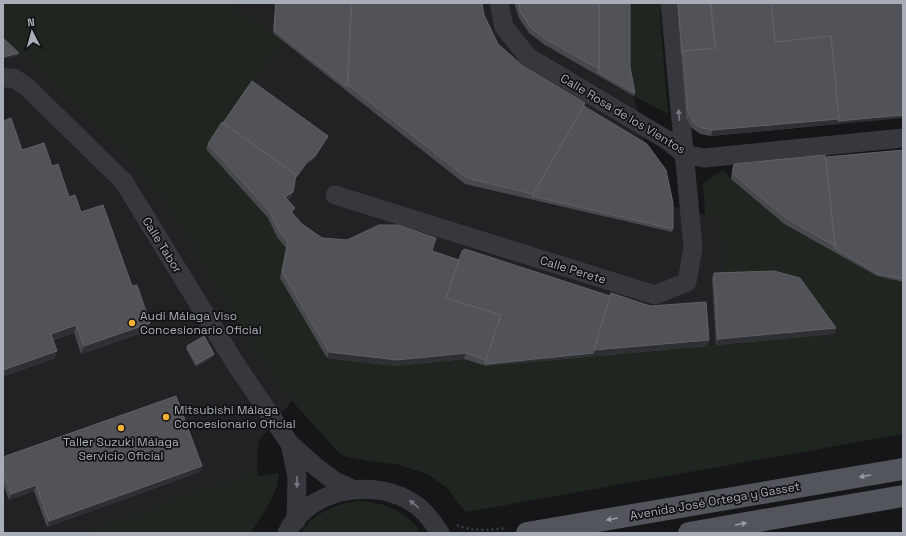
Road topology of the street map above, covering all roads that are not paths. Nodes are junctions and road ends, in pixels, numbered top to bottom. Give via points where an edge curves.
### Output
1 (499, 3) edge
2 (670, 3) edge
3 (3, 78) edge
4 (903, 138) edge
5 (684, 154) junction
6 (335, 195) dead end
7 (290, 444) junction
8 (903, 469) edge
9 (352, 489) junction
10 (903, 496) edge
11 (292, 527) edge
12 (446, 528) edge
13 (519, 530) edge
14 (689, 533) edge

1 - 5 street, Calle Rosa de los Vientos via 504,27 528,56 667,140
5 -> 2 street
3 - 7 street, Calle Tabor via 14,78 28,87 124,182 235,363
4 - 5 street, Calle Rosa de los Vientos via 704,158
5 - 6 street, Calle Perete via 693,247 687,282 655,295
7 - 9 street, Calle Tabor via 333,480
7 -> 11 street, Calle Tabor via 297,476
8 -> 13 main road, Avenida José Ortega y Gasset
9 - 11 street via 324,498 304,512
12 -> 9 street via 408,500 381,490
14 -> 10 main road

